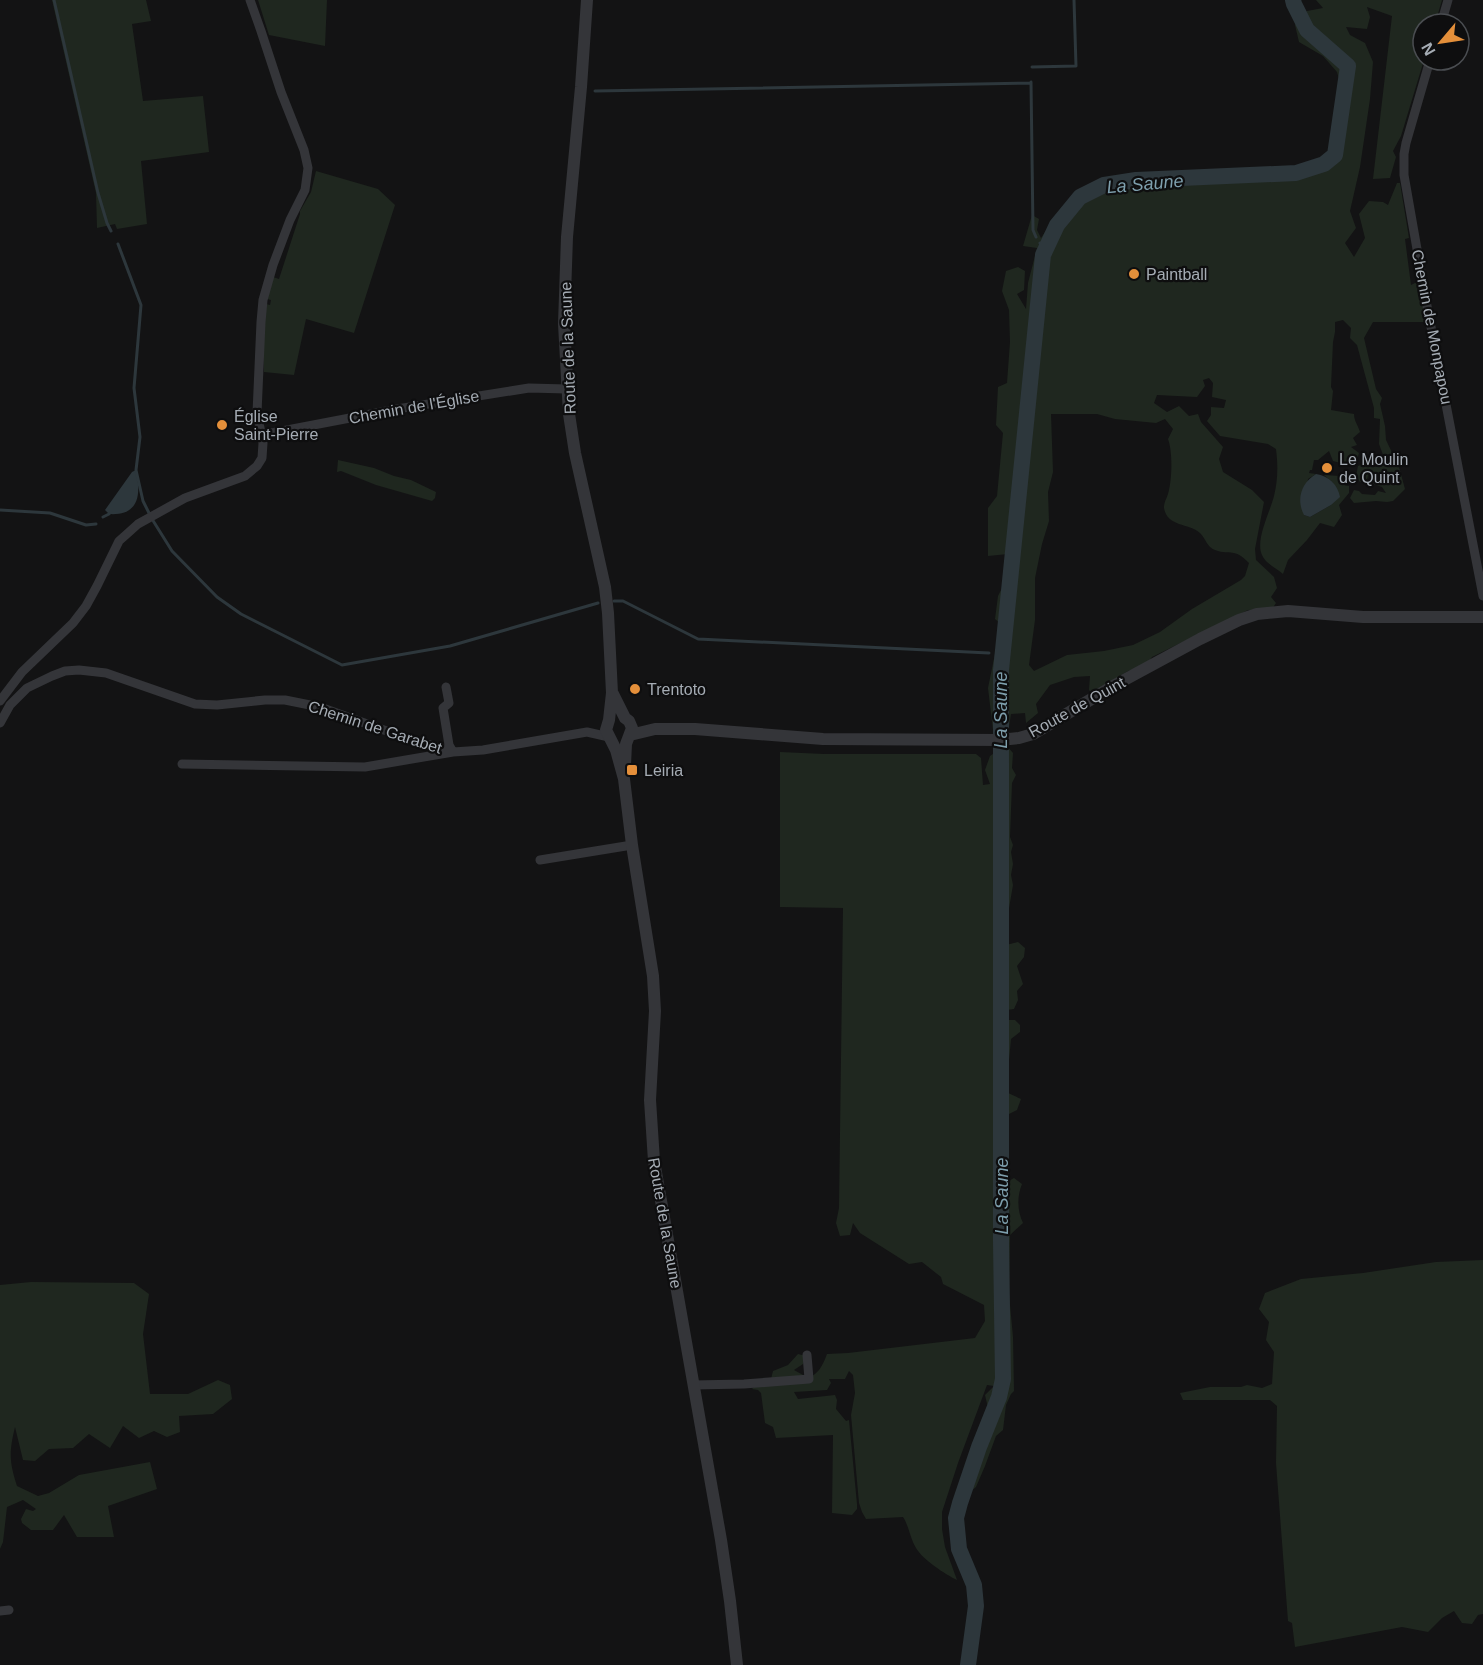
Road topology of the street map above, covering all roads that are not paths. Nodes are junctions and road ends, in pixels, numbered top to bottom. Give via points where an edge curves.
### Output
1 (250, 0) edge
2 (586, 0) edge
3 (1427, 72) edge
4 (567, 389) junction
5 (261, 435) junction
6 (1483, 596) edge
7 (1483, 617) edge
8 (446, 687) dead end
9 (612, 693) junction
10 (0, 700) edge
11 (627, 719) junction
12 (608, 721) junction
13 (0, 723) edge
14 (655, 729) junction
15 (587, 732) junction
16 (629, 736) junction
17 (610, 738) junction
18 (453, 752) junction
19 (182, 764) dead end
20 (624, 779) junction
21 (632, 845) junction
22 (540, 860) dead end
23 (807, 1355) dead end
24 (693, 1385) junction
25 (737, 1665) edge

1 - 5 street via 308,168 304,190 263,300 257,413
2 - 4 street, Route de la Saune via 565,267
3 - 6 street, Chemin de Monpapou via 1406,143 1404,175
4 - 5 street, Chemin de l'Église via 529,388
4 - 9 street, Route de la Saune via 575,453 608,613
5 - 10 street via 262,458 252,471 185,498 138,524 119,541 86,606
7 - 14 street, Route de Quint via 1363,617 1287,611 1257,614 1192,643 1033,734 1013,739 823,739 706,729
8 - 18 street via 449,703 443,708
9 - 11 street, Route de la Saune
9 - 12 street, Route de la Saune
11 - 12 street via 617,716
11 - 14 street, Route de Quint
11 - 16 street via 632,728
12 - 15 street, Chemin de Garabet
12 - 17 street via 606,730
13 - 18 street, Chemin de Garabet via 10,705 35,683 65,671 91,670 195,704 285,700 320,706
14 - 16 street, Route de Quint
15 - 17 street, Chemin de Garabet
15 - 18 street, Chemin de Garabet
16 - 17 street via 622,741
16 - 20 street, Route de la Saune
17 - 20 street, Route de la Saune
18 - 19 street, Chemin de Garabet via 365,767
20 - 21 street, Route de la Saune
21 - 22 street
21 - 24 street, Route de la Saune via 654,984 652,1142
23 - 24 street via 809,1379
24 - 25 street, Route de la Saune via 727,1574

